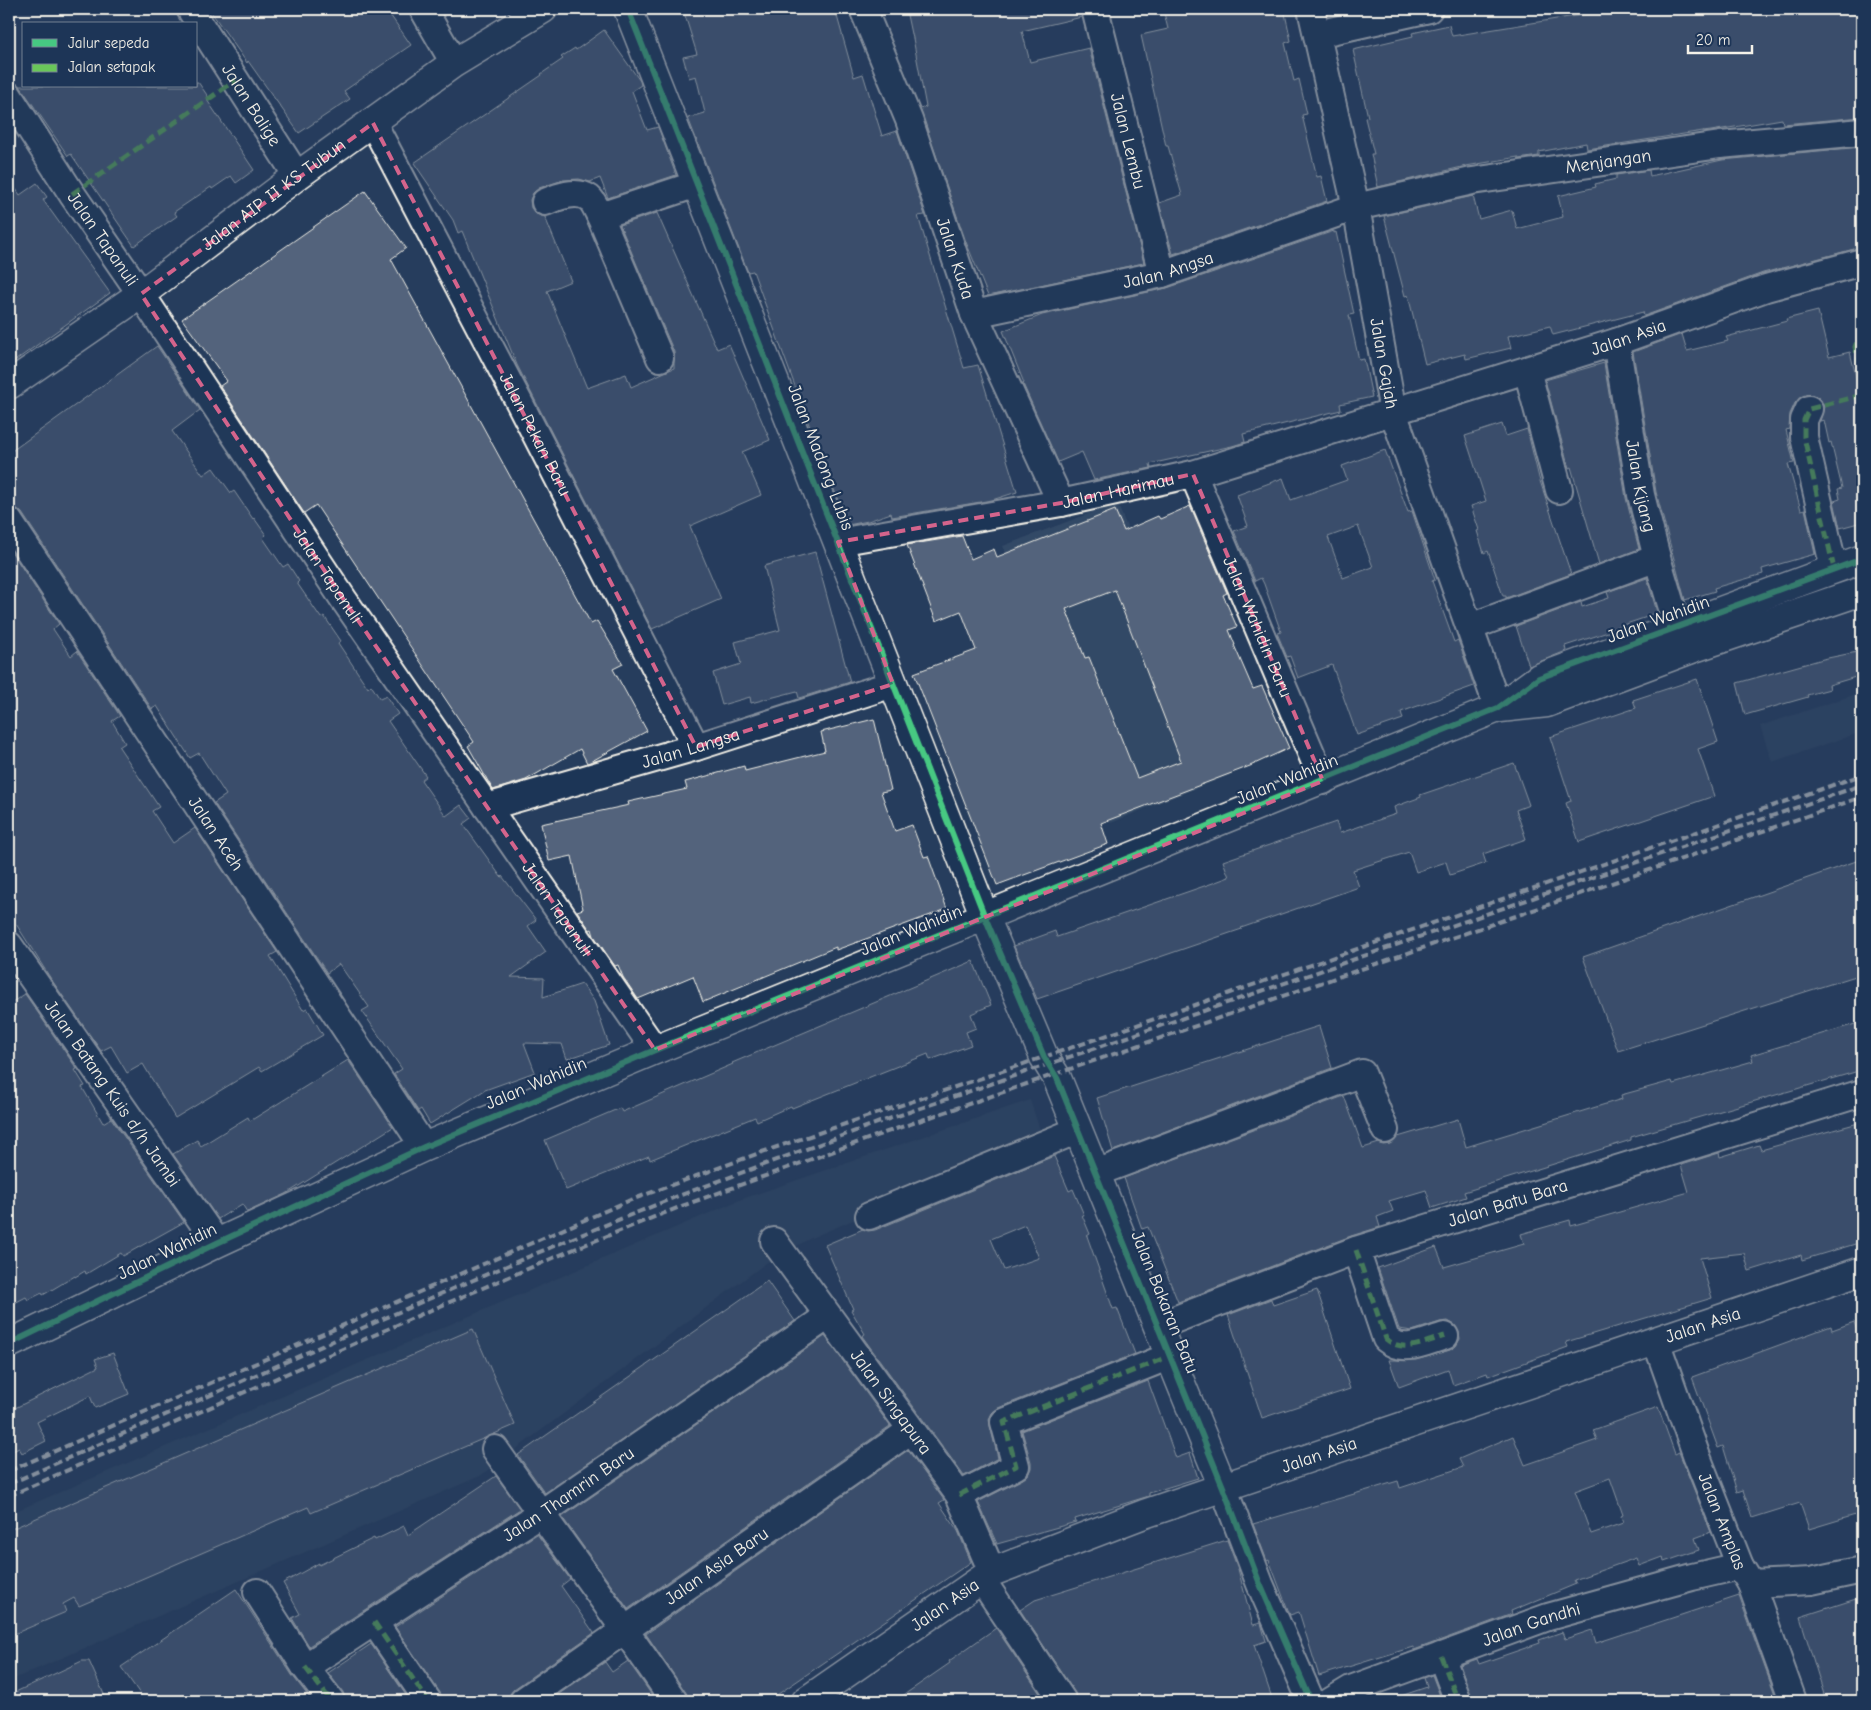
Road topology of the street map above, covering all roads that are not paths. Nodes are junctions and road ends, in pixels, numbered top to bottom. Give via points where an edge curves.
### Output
1 (190, 9) edge
2 (423, 9) edge
3 (543, 9) edge
4 (628, 9) edge
5 (863, 9) edge
6 (1095, 9) edge
7 (1311, 9) edge
8 (1429, 9) edge
9 (1318, 34) junction
10 (454, 63) junction
11 (9, 96) edge
12 (373, 123) junction
13 (1862, 132) edge
14 (297, 176) junction
15 (697, 184) junction
16 (545, 202) dead end
17 (1356, 207) junction
18 (600, 216) junction
19 (1862, 262) edge
20 (1162, 274) junction
21 (141, 294) junction
22 (974, 314) junction
23 (1616, 342) junction
24 (660, 358) dead end
25 (1527, 370) junction
26 (9, 385) edge
27 (1809, 409) dead end
28 (1393, 412) junction
29 (1193, 474) junction
30 (1560, 490) dead end
31 (1062, 504) junction
32 (9, 521) edge
33 (838, 542) junction
34 (1657, 558) junction
35 (1862, 559) edge
36 (1834, 569) junction
37 (1862, 591) edge
38 (1470, 627) junction
39 (1678, 628) junction
40 (893, 684) junction
41 (1498, 708) junction
42 (696, 747) junction
43 (1323, 781) junction
44 (487, 807) junction
45 (985, 917) junction
46 (9, 945) edge
47 (655, 1050) junction
48 (1862, 1092) edge
49 (1078, 1130) junction
50 (1385, 1130) dead end
51 (424, 1147) junction
52 (1096, 1173) junction
53 (869, 1216) dead end
54 (774, 1241) dead end
55 (217, 1243) junction
56 (1356, 1250) junction
57 (1862, 1271) edge
58 (828, 1316) junction
59 (1158, 1326) junction
60 (1445, 1336) dead end
61 (1656, 1341) junction
62 (9, 1344) edge
63 (1170, 1356) junction
64 (911, 1430) junction
65 (495, 1449) dead end
66 (1223, 1487) junction
67 (959, 1495) junction
68 (540, 1514) junction
69 (1862, 1570) edge
70 (1745, 1575) junction
71 (987, 1576) junction
72 (257, 1592) dead end
73 (374, 1622) junction
74 (625, 1630) junction
75 (1441, 1656) junction
76 (305, 1667) junction
77 (331, 1701) edge
78 (428, 1701) edge
79 (523, 1701) edge
80 (674, 1701) edge
81 (806, 1701) edge
82 (1063, 1701) edge
83 (1311, 1701) edge
84 (1331, 1701) edge
85 (1458, 1701) edge
86 (1793, 1701) edge

1 - 14 street, Jalan Balige
2 - 10 street
3 - 10 street, Jalan AIP II KS Tubun
4 - 15 street, Jalan Madong Lubis
5 - 22 street, Jalan Kuda via 909,120
6 - 20 street, Jalan Lembu
7 - 9 street, Jalan Gajah
8 - 9 street
9 - 17 street, Jalan Gajah
10 - 12 street, Jalan AIP II KS Tubun
11 - 21 street, Jalan Tapanuli
12 - 14 street, Jalan AIP II KS Tubun
12 - 42 street, Jalan Pekan Baru
13 - 17 street, Menjangan via 1720,145 1585,163 1472,181
14 - 21 street, Jalan AIP II KS Tubun
15 - 18 street
15 - 33 street, Jalan Madong Lubis
16 - 18 street via 566,194 585,196
17 - 20 street, Jalan Angsa
17 - 28 street, Jalan Gajah
18 - 24 street
19 - 23 street, Jalan Asia via 1766,288
20 - 22 street, Jalan Angsa
21 - 26 street, Jalan AIP II KS Tubun
21 - 44 street, Jalan Tapanuli via 344,600
22 - 31 street, Jalan Kuda
23 - 25 street, Jalan Asia
23 - 34 street, Jalan Kijang via 1641,495
25 - 28 street, Jalan Asia
25 - 30 street
27 - 36 street via 1804,420 1804,438
28 - 29 street, Jalan Harimau
28 - 38 street, Jalan Gajah
29 - 31 street, Jalan Harimau
29 - 43 street, Jalan Wahidin Baru
31 - 33 street, Jalan Harimau
32 - 51 street, Jalan Aceh
33 - 40 street, Jalan Madong Lubis
34 - 38 street
34 - 39 street, Jalan Kijang
35 - 36 street, Jalan Wahidin
36 - 39 street, Jalan Wahidin
37 - 41 street, Jalan Wahidin via 1697,647 1547,703
38 - 41 street, Jalan Gajah
39 - 41 street, Jalan Wahidin via 1539,678
40 - 42 street, Jalan Langsa
40 - 45 street, Jalan Madong Lubis
41 - 43 street, Jalan Wahidin
42 - 44 street, Jalan Langsa
43 - 45 street, Jalan Wahidin
44 - 47 street, Jalan Tapanuli
45 - 47 street, Jalan Wahidin
45 - 49 street, Jalan Bakaran Batu
46 - 55 street, Jalan Batang Kuis d/h Jambi
47 - 51 street, Jalan Wahidin
48 - 56 street, Jalan Batu Bara
49 - 52 street, Jalan Bakaran Batu
49 - 53 street
50 - 52 street via 1362,1073
51 - 55 street, Jalan Wahidin
52 - 59 street, Jalan Bakaran Batu
54 - 58 street, Jalan Singapura
55 - 62 street, Jalan Wahidin
56 - 59 street, Jalan Batu Bara
56 - 60 street via 1386,1339 1401,1347
57 - 61 street, Jalan Asia
58 - 64 street, Jalan Singapura
58 - 68 street, Jalan Thamrin Baru
59 - 63 street, Jalan Bakaran Batu
61 - 66 street, Jalan Asia
61 - 70 street, Jalan Amplas via 1696,1454
63 - 66 street, Jalan Bakaran Batu
63 - 67 street via 1004,1422 1016,1466
64 - 67 street, Jalan Singapura
64 - 74 street, Jalan Asia Baru
65 - 68 street
66 - 71 street, Jalan Asia via 1144,1514
66 - 83 street, Jalan Bakaran Batu via 1260,1584
67 - 71 street, Jalan Singapura
68 - 73 street, Jalan Thamrin Baru
68 - 74 street
69 - 70 street, Jalan Gandhi via 1812,1581
70 - 75 street, Jalan Gandhi via 1692,1577 1548,1618
70 - 86 street, Jalan Amplas
71 - 81 street, Jalan Asia
71 - 82 street, Jalan Singapura
72 - 76 street
73 - 76 street, Jalan Thamrin Baru
73 - 78 street
74 - 79 street, Jalan Asia Baru
74 - 80 street
75 - 84 street, Jalan Gandhi via 1351,1689
75 - 85 street
76 - 77 street

